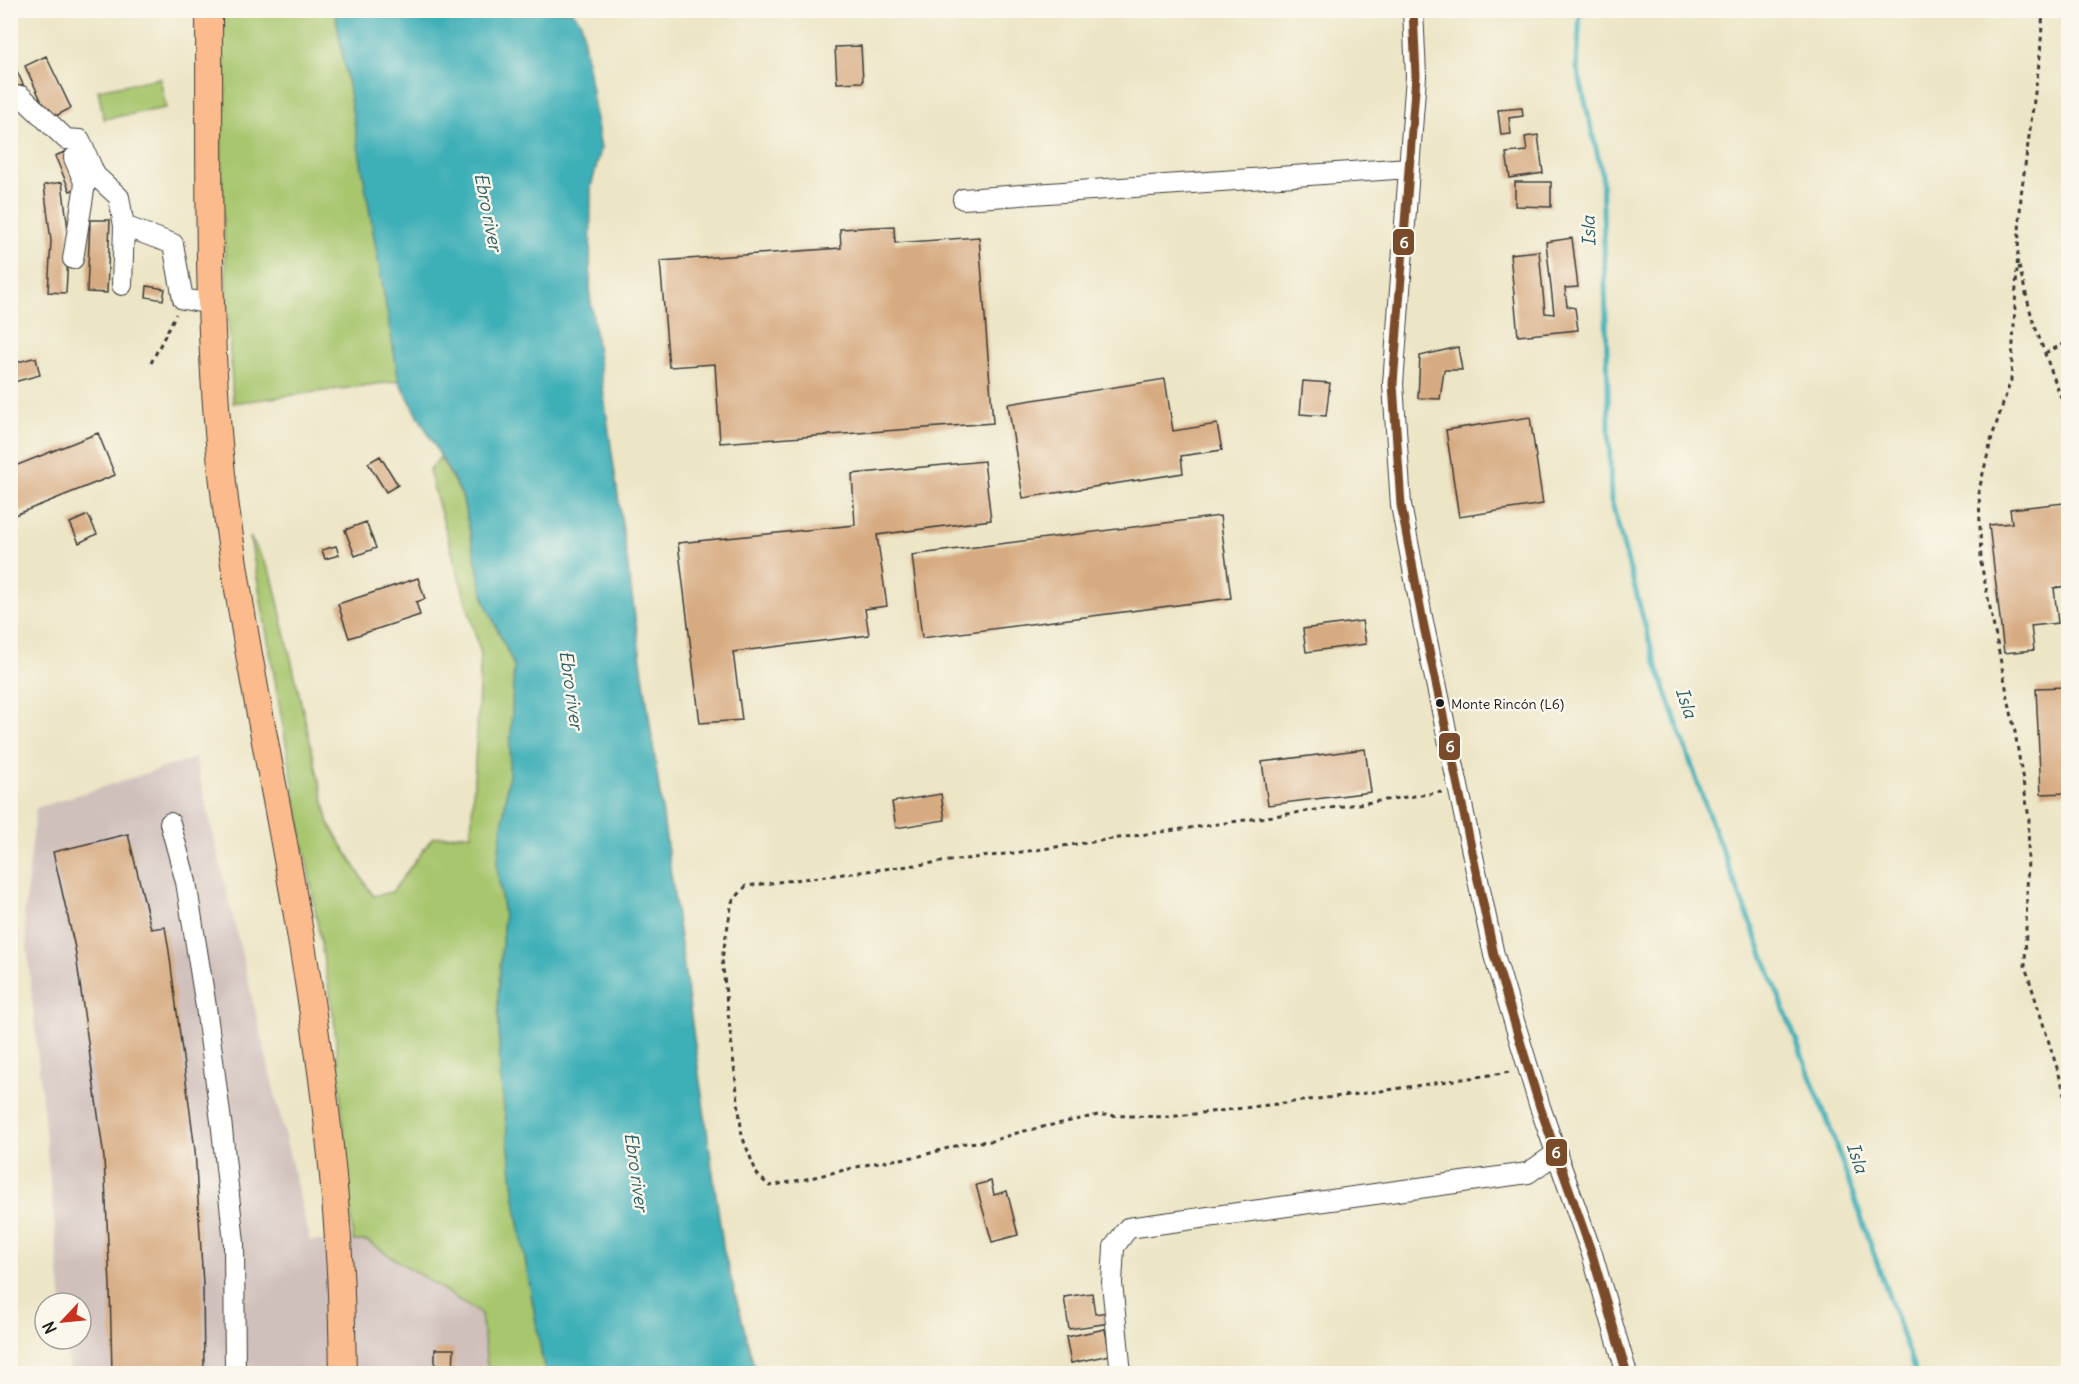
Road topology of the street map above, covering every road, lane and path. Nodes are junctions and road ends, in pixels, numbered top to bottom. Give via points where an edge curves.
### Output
1 (209, 10) edge
2 (1413, 10) edge
3 (2043, 10) edge
4 (21, 96) dead end
5 (66, 139) junction
6 (1409, 168) junction
7 (963, 199) dead end
8 (123, 226) junction
9 (73, 259) dead end
10 (2018, 262) junction
11 (122, 285) dead end
12 (183, 300) junction
13 (212, 304) junction
14 (2068, 342) edge
15 (2045, 353) junction
16 (151, 363) dead end
17 (2068, 417) edge
18 (1458, 790) junction
19 (170, 823) dead end
20 (1528, 1068) junction
21 (2068, 1115) edge
22 (1557, 1153) junction
23 (235, 1374) edge
24 (343, 1374) edge
25 (1121, 1374) edge
26 (1627, 1374) edge

1 - 13 main road
2 - 6 street via 1416,76
3 - 10 path via 2021,195
4 - 5 street
5 - 8 street via 80,140 96,175 118,197
5 - 9 street via 85,184
6 - 7 street
6 - 18 street via 1393,384 1401,505
8 - 11 street
8 - 12 street via 173,244
10 - 15 path
10 - 21 path via 2011,380 1978,490 1981,563 2029,818 2025,966
12 - 13 street
12 - 16 path
13 - 24 main road via 224,497 238,595 298,922 327,1123 339,1257
14 - 15 path
15 - 17 path
18 - 20 street via 1494,955
18 - 20 path via 1014,853 746,886 732,902 722,958 742,1136 757,1174 769,1185 920,1156 966,1143 992,1141 1098,1115 1169,1117 1493,1076
19 - 23 street via 188,893 222,1129 234,1243
20 - 22 street
22 - 25 street via 1527,1173 1128,1228 1114,1247 1112,1284
22 - 26 street

